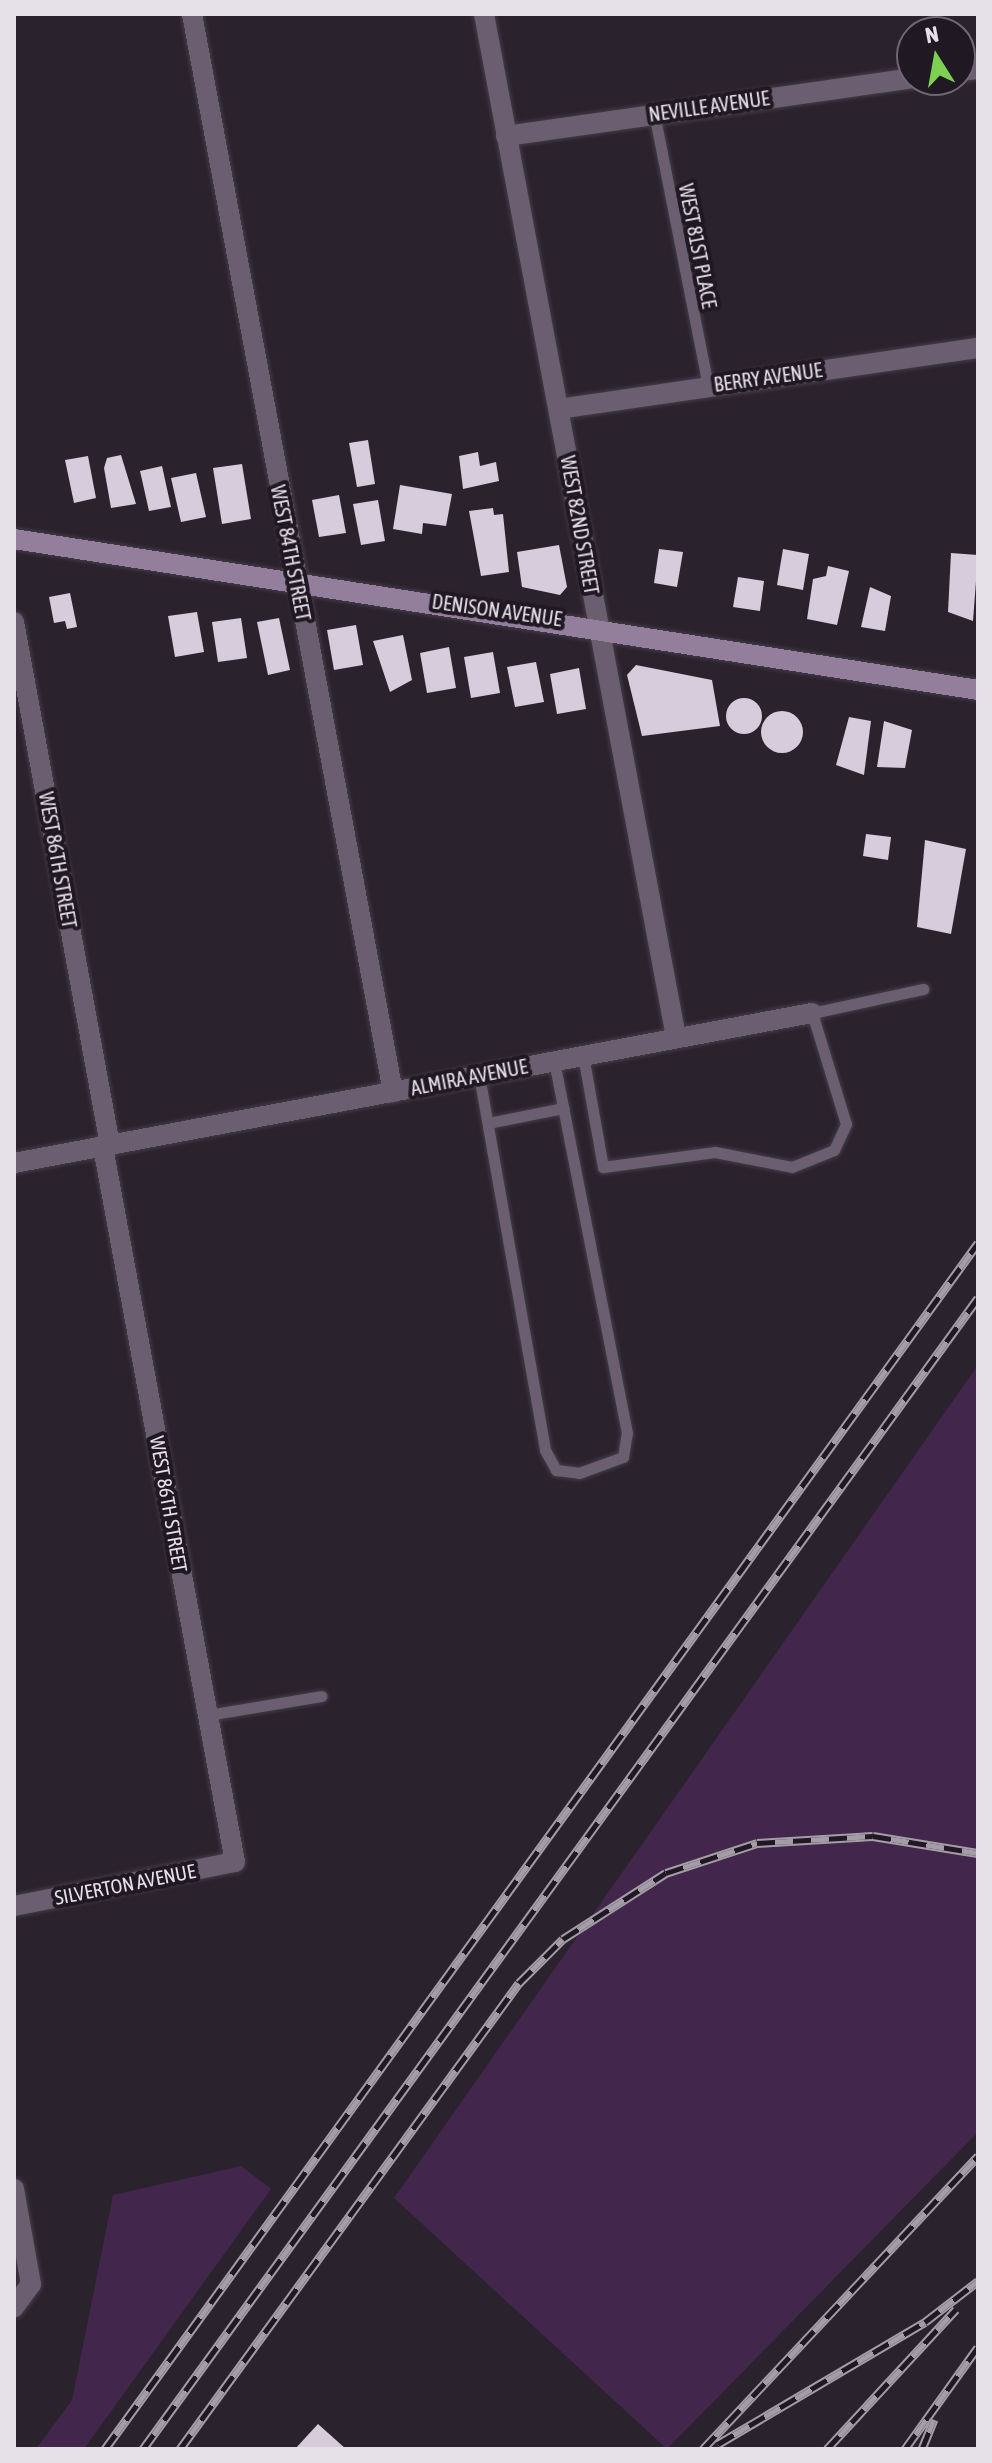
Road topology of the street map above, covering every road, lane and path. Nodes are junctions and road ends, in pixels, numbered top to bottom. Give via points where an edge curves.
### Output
1 (192, 14) edge
2 (484, 14) edge
3 (896, 80) edge
4 (654, 113) junction
5 (506, 136) junction
6 (978, 348) edge
7 (708, 385) junction
8 (559, 409) junction
9 (14, 539) edge
10 (296, 581) junction
11 (14, 622) edge
12 (598, 625) junction
13 (978, 690) edge
14 (923, 989) dead end
15 (812, 1013) junction
16 (676, 1037) junction
17 (583, 1055) junction
18 (554, 1061) junction
19 (479, 1075) junction
20 (393, 1092) junction
21 (564, 1108) junction
22 (488, 1123) junction
23 (106, 1146) junction
24 (14, 1163) edge
25 (321, 1696) dead end
26 (208, 1715) junction
27 (235, 1862) joint
28 (14, 1906) edge
29 (14, 2189) edge
30 (14, 2307) edge

1 - 10 street, WEST 84TH STREET
2 - 5 street, WEST 82ND STREET
3 - 4 street, NEVILLE AVENUE
4 - 5 street, NEVILLE AVENUE
4 - 7 lane, WEST 81ST PLACE
5 - 8 street, WEST 82ND STREET
6 - 7 street, BERRY AVENUE
7 - 8 street, BERRY AVENUE
8 - 12 street, WEST 82ND STREET
9 - 10 main road, DENISON AVENUE
10 - 12 main road, DENISON AVENUE
10 - 20 street, WEST 84TH STREET
11 - 23 street, WEST 86TH STREET
12 - 13 main road, DENISON AVENUE
12 - 16 street, WEST 82ND STREET
14 - 15 lane, ALMIRA AVENUE
15 - 16 street, ALMIRA AVENUE
15 - 17 lane via 846,1124 834,1150 792,1167 715,1152 603,1167
16 - 17 street, ALMIRA AVENUE
17 - 18 street, ALMIRA AVENUE
18 - 19 street, ALMIRA AVENUE
18 - 21 lane
19 - 20 street, ALMIRA AVENUE
19 - 22 lane
20 - 23 street, ALMIRA AVENUE
21 - 22 lane
21 - 22 lane via 627,1433 623,1457 593,1470 556,1470 545,1450
23 - 24 street, ALMIRA AVENUE
23 - 26 street, WEST 86TH STREET
25 - 26 lane
26 - 27 street, WEST 86TH STREET
27 - 28 street, SILVERTON AVENUE
29 - 30 street via 31,2284

